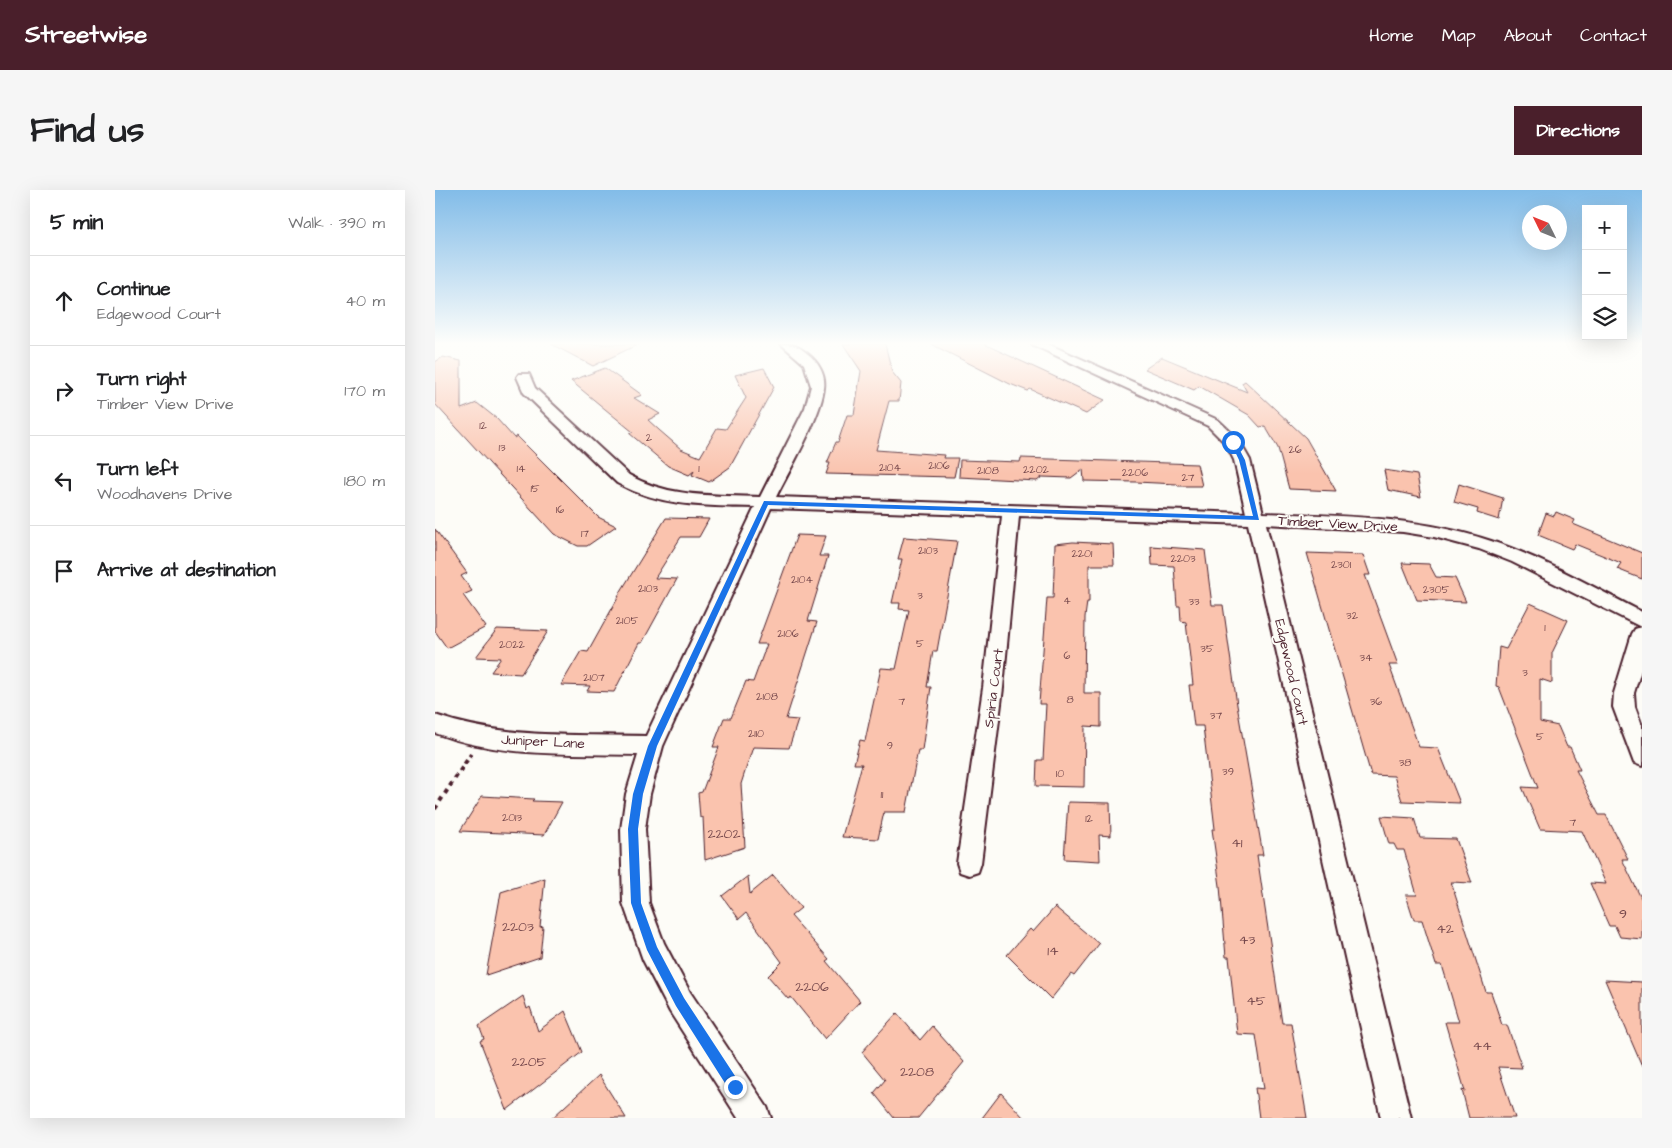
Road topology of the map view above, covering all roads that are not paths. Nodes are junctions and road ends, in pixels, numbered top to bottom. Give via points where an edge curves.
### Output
1 (528, 387) edge
2 (818, 387) edge
3 (1133, 387) edge
4 (766, 502) junction
5 (1011, 512) junction
6 (1257, 519) junction
7 (1642, 620) edge
8 (1642, 634) edge
9 (435, 724) edge
10 (652, 746) junction
11 (1642, 756) edge
12 (969, 863) dead end
13 (756, 1118) edge
14 (1396, 1118) edge

1 - 4 street, Timber View Drive via 623,479 641,490 695,500
2 - 4 street via 812,408
3 - 6 street, Edgewood Court via 1213,423 1233,442 1242,460
4 - 5 street, Timber View Drive
4 - 10 street
5 - 6 street, Timber View Drive
5 - 12 street, Spiria Court via 1001,620
6 - 7 street, Timber View Drive via 1377,523 1462,538 1518,558
6 - 14 street, Edgewood Court
8 - 11 street via 1624,693 1624,707
9 - 10 street, Juniper Lane via 446,730 482,737 528,742
10 - 13 street via 638,794 633,829 636,903 653,950 680,1002

